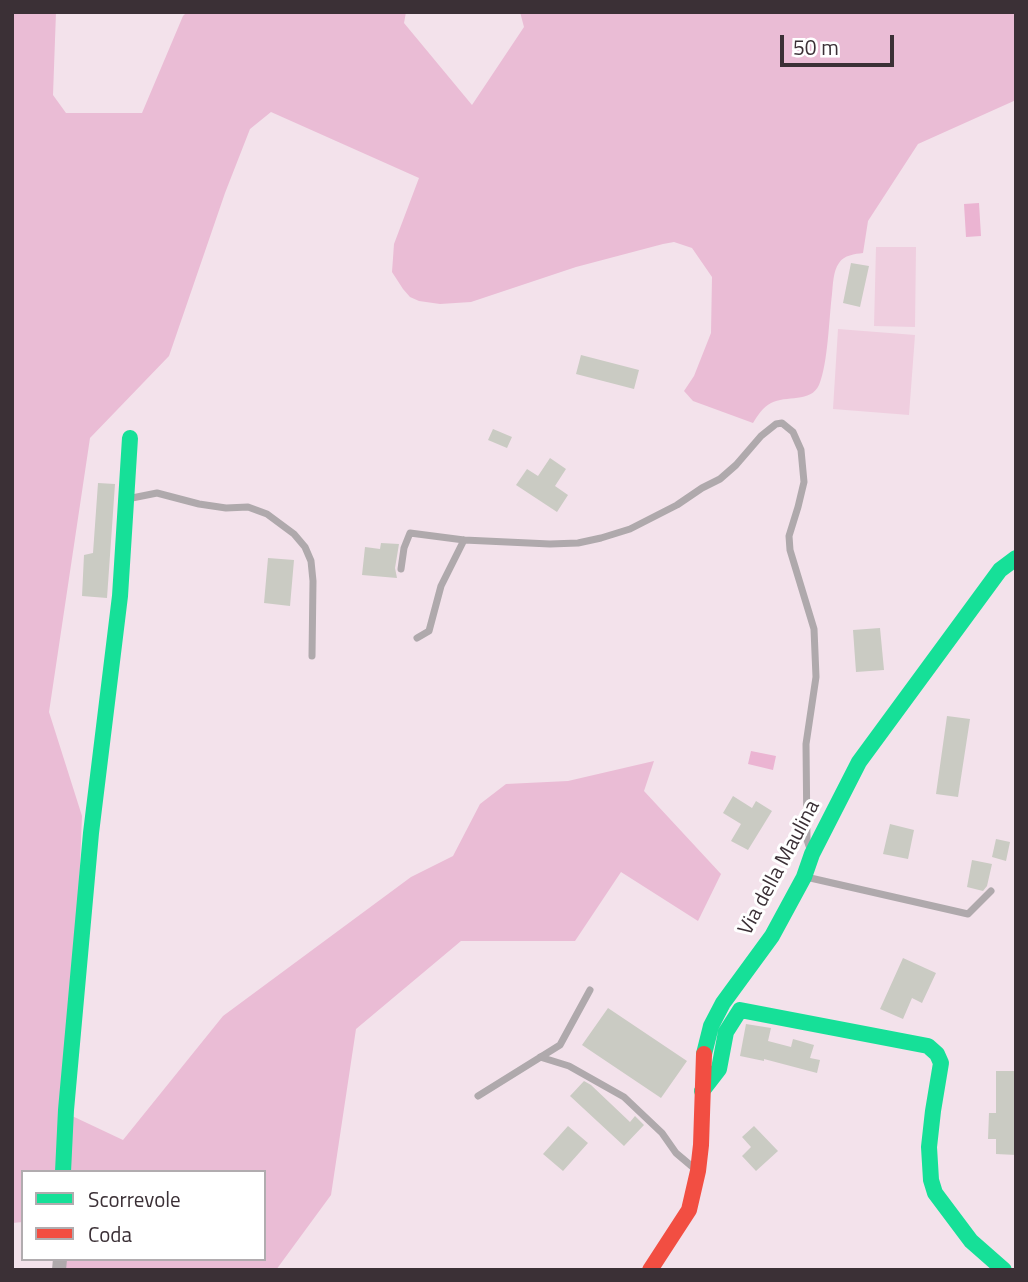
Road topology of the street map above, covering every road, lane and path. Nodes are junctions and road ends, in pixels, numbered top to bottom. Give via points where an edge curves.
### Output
1 (130, 438) dead end
2 (126, 499) junction
3 (464, 540) junction
4 (1016, 558) edge
5 (401, 569) dead end
6 (417, 638) dead end
7 (312, 656) dead end
8 (812, 854) junction
9 (804, 877) junction
10 (991, 891) dead end
11 (590, 990) dead end
12 (540, 1057) junction
13 (702, 1091) junction
14 (478, 1096) dead end
15 (63, 1170) edge
16 (698, 1171) junction
17 (650, 1270) edge
18 (1004, 1270) edge

1 - 2 street
2 - 7 lane via 157,494 198,504 248,507 267,514 294,534 311,561
2 - 15 street
3 - 5 lane via 410,533
3 - 6 lane via 440,586 429,631
3 - 8 lane via 578,543 630,529 720,479 775,424 782,423 793,432 801,450 804,482 789,536 790,550 814,629 816,677 806,744 807,840
4 - 8 street, Via della Maulina via 1000,570 859,762
8 - 9 street, Via della Maulina
9 - 10 lane via 968,914
9 - 13 street, Via della Maulina via 772,936 711,1026
11 - 12 lane via 560,1045
12 - 14 lane
12 - 16 lane via 569,1066 624,1097
13 - 16 street, Via della Maulina
13 - 18 street via 719,1069 726,1032 740,1010 928,1046 941,1063 931,1134 935,1192 963,1234
16 - 17 street, Via della Maulina via 689,1210

